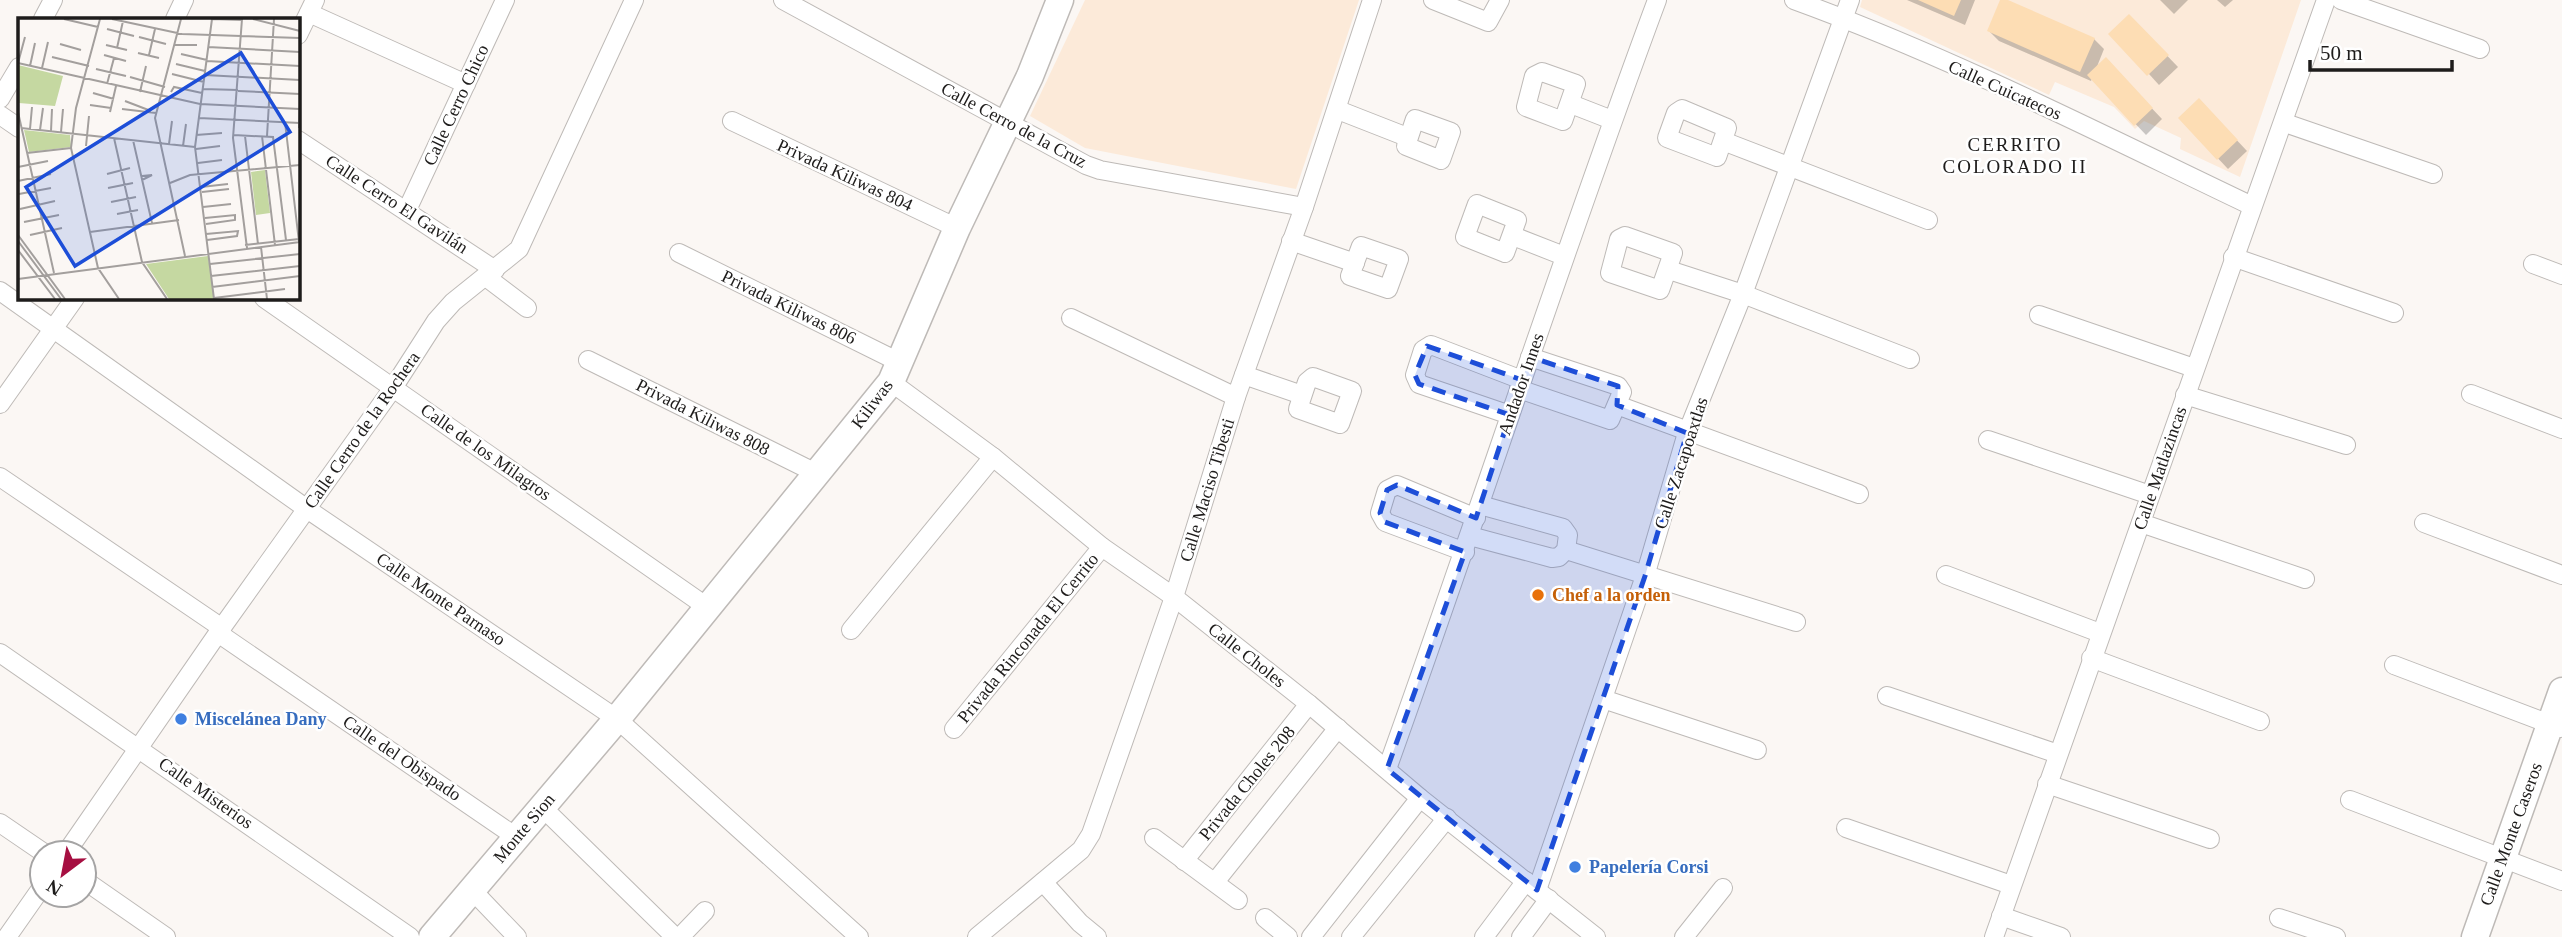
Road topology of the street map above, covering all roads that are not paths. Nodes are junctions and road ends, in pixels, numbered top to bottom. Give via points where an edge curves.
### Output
1 (52, 0) edge
2 (184, 0) edge
3 (505, 0) edge
4 (634, 0) edge
5 (783, 0) edge
6 (1059, 0) edge
7 (1372, 0) edge
8 (1433, 0) edge
9 (1500, 0) edge
10 (1657, 0) edge
11 (1794, 0) edge
12 (1850, 0) edge
13 (2326, 0) edge
14 (2341, 0) edge
15 (1453, 4) edge
16 (312, 7) edge
17 (43, 18) edge
18 (175, 18) edge
19 (1844, 18) junction
20 (299, 33) edge
21 (2480, 49) dead end
22 (18, 69) edge
23 (466, 85) junction
24 (0, 99) edge
25 (1571, 104) dead end
26 (1338, 110) junction
27 (0, 115) edge
28 (1612, 120) junction
29 (732, 121) dead end
30 (1008, 123) junction
31 (2285, 123) junction
32 (18, 127) edge
33 (1407, 137) dead end
34 (299, 140) edge
35 (1723, 141) dead end
36 (1790, 167) junction
37 (2433, 174) dead end
38 (2252, 206) junction
39 (1304, 207) junction
40 (407, 210) junction
41 (1928, 220) dead end
42 (957, 228) junction
43 (1513, 236) dead end
44 (1291, 241) junction
45 (679, 253) dead end
46 (1564, 256) junction
47 (2233, 257) junction
48 (1354, 263) dead end
49 (2533, 264) dead end
50 (1669, 270) dead end
51 (491, 273) junction
52 (2562, 275) edge
53 (0, 290) edge
54 (1744, 294) junction
55 (74, 299) edge
56 (265, 299) edge
57 (527, 308) dead end
58 (2394, 313) dead end
59 (2039, 315) dead end
60 (1071, 318) dead end
61 (55, 328) junction
62 (1530, 357) junction
63 (588, 359) dead end
64 (1910, 359) dead end
65 (2194, 368) junction
66 (895, 372) junction
67 (1244, 374) junction
68 (1520, 385) junction
69 (393, 388) junction
70 (2471, 394) dead end
71 (1302, 395) dead end
72 (2185, 395) junction
73 (1236, 397) junction
74 (0, 404) edge
75 (1617, 405) junction
76 (1510, 415) junction
77 (2562, 429) edge
78 (1687, 433) junction
79 (1988, 440) dead end
80 (2346, 445) dead end
81 (993, 457) junction
82 (818, 474) junction
83 (0, 477) edge
84 (1859, 494) dead end
85 (2150, 495) junction
86 (307, 509) junction
87 (1478, 511) junction
88 (2141, 523) junction
89 (2424, 523) dead end
90 (1467, 544) junction
91 (1102, 547) junction
92 (1566, 550) junction
93 (1946, 575) dead end
94 (2562, 575) edge
95 (1645, 576) junction
96 (2305, 579) dead end
97 (1174, 597) junction
98 (707, 607) junction
99 (1796, 622) dead end
100 (220, 630) junction
101 (851, 630) dead end
102 (2100, 633) junction
103 (0, 653) edge
104 (2091, 658) junction
105 (2394, 665) dead end
106 (2562, 691) edge
107 (1887, 696) dead end
108 (1603, 699) junction
109 (1309, 704) junction
110 (617, 719) junction
111 (2260, 721) dead end
112 (2556, 727) edge
113 (1338, 728) junction
114 (954, 729) dead end
115 (140, 747) junction
116 (1757, 750) dead end
117 (2058, 754) junction
118 (1387, 769) junction
119 (2047, 784) junction
120 (1420, 798) junction
121 (2350, 800) dead end
122 (542, 807) junction
123 (1447, 818) junction
124 (0, 823) edge
125 (1846, 828) dead end
126 (516, 837) junction
127 (1154, 838) dead end
128 (76, 839) edge
129 (2210, 839) dead end
130 (28, 842) edge
131 (2501, 859) junction
132 (1184, 861) junction
133 (2562, 881) edge
134 (1043, 882) junction
135 (1215, 882) junction
136 (2011, 885) junction
137 (1723, 888) dead end
138 (98, 890) edge
139 (471, 890) junction
140 (1538, 890) junction
141 (1238, 900) dead end
142 (28, 907) edge
143 (705, 911) dead end
144 (2001, 916) junction
145 (1265, 918) dead end
146 (2279, 918) dead end
147 (1080, 930) edge
148 (7, 937) edge
149 (166, 937) edge
150 (410, 937) edge
151 (432, 937) edge
152 (517, 937) edge
153 (677, 937) edge
154 (859, 937) edge
155 (977, 937) edge
156 (1097, 937) edge
157 (1288, 937) edge
158 (1311, 937) edge
159 (1351, 937) edge
160 (1484, 937) edge
161 (1521, 937) edge
162 (1596, 937) edge
163 (1684, 937) edge
164 (1994, 937) edge
165 (2061, 937) edge
166 (2336, 937) edge
167 (2475, 937) edge

1 - 17 street
2 - 18 street
3 - 23 street, Calle Cerro Chico
4 - 51 street, Calle Cerro de la Rochera via 519,249
5 - 30 street, Calle Cerro de la Cruz
6 - 30 street, Kiliwas
7 - 26 street, Calle Maciso Tibesti
8 - 15 street
9 - 15 street via 1488,22
10 - 28 street, Andador Innes
11 - 19 street, Calle Cuicatecos
12 - 19 street, Calle Zacapoaxtlas
13 - 31 street, Calle Matlazincas
14 - 21 street
16 - 20 street
16 - 23 street
19 - 36 street, Calle Zacapoaxtlas
19 - 38 street, Calle Cuicatecos via 2037,103
22 - 24 street
23 - 40 street, Calle Cerro Chico
25 - 28 street
26 - 33 street
26 - 39 street, Calle Maciso Tibesti
27 - 32 street
28 - 46 street, Andador Innes
29 - 42 street, Privada Kiliwas 804
30 - 39 street, Calle Cerro de la Cruz via 1100,170
30 - 42 street, Kiliwas
31 - 37 street
31 - 38 street, Calle Matlazincas
34 - 40 street, Calle Cerro El Gavilán
35 - 36 street
36 - 41 street
36 - 54 street, Calle Zacapoaxtlas
38 - 47 street, Calle Matlazincas
39 - 44 street, Calle Maciso Tibesti
40 - 51 street, Calle Cerro El Gavilán
42 - 66 street, Kiliwas
43 - 46 street
44 - 48 street
44 - 67 street, Calle Maciso Tibesti
45 - 66 street, Privada Kiliwas 806
46 - 62 street, Andador Innes
47 - 58 street
47 - 65 street, Calle Matlazincas
49 - 52 street
50 - 54 street
51 - 57 street, Calle Cerro El Gavilán
51 - 69 street, Calle Cerro de la Rochera via 436,321
53 - 61 street, Calle Monte Parnaso
54 - 64 street
54 - 78 street, Calle Zacapoaxtlas
55 - 61 street
56 - 69 street, Calle de los Milagros
59 - 65 street
60 - 73 street
61 - 74 street
61 - 86 street, Calle Monte Parnaso
62 - 68 street, Andador Innes
62 - 75 street via 1618,386 1622,392
63 - 82 street, Privada Kiliwas 808
65 - 72 street, Calle Matlazincas
66 - 81 street, Calle Choles
66 - 82 street, Kiliwas
67 - 71 street
67 - 73 street, Calle Maciso Tibesti
68 - 75 street via 1606,420 1612,419
68 - 76 street, Andador Innes
68 - 76 street via 1431,345 1423,351 1415,375 1419,384
69 - 86 street, Calle Cerro de la Rochera
69 - 98 street, Calle de los Milagros
70 - 77 street
72 - 80 street
72 - 85 street, Calle Matlazincas
73 - 97 street, Calle Maciso Tibesti
75 - 78 street
76 - 87 street, Andador Innes
78 - 84 street
78 - 95 street, Calle Zacapoaxtlas
79 - 85 street
81 - 91 street, Calle Choles
81 - 101 street
82 - 98 street, Kiliwas
83 - 100 street, Calle del Obispado
85 - 88 street, Calle Matlazincas
86 - 100 street, Calle Cerro de la Rochera
86 - 110 street, Calle Monte Parnaso
87 - 90 street, Andador Innes
87 - 90 street via 1397,485 1387,490 1380,513 1385,522
87 - 92 street via 1563,528 1568,535
88 - 96 street
88 - 102 street, Calle Matlazincas
89 - 94 street
90 - 92 street via 1552,558
90 - 118 street, Andador Innes
91 - 97 street, Calle Choles
91 - 114 street, Privada Rinconada El Cerrito
92 - 95 street
93 - 102 street
95 - 99 street
95 - 108 street, Calle Zacapoaxtlas
97 - 109 street, Calle Choles
97 - 134 street, Calle Maciso Tibesti via 1091,834 1080,850
98 - 110 street, Kiliwas
100 - 115 street, Calle Cerro de la Rochera
100 - 126 street, Calle del Obispado
102 - 104 street, Calle Matlazincas
103 - 115 street, Calle Misterios
104 - 111 street
104 - 117 street, Calle Matlazincas
105 - 112 street
106 - 112 street, Calle Monte Caseros
107 - 117 street
108 - 116 street
108 - 140 street, Calle Zacapoaxtlas
109 - 113 street, Calle Choles
109 - 132 street, Privada Choles 208
110 - 122 street, Monte Sion
110 - 154 street, Calle Monte Parnaso
112 - 131 street, Calle Monte Caseros
113 - 118 street, Calle Choles
113 - 135 street, Privada Choles 208
115 - 128 street, Calle Cerro de la Rochera
115 - 150 street, Calle Misterios
117 - 119 street, Calle Matlazincas
118 - 120 street, Calle Choles
119 - 129 street
119 - 136 street, Calle Matlazincas
120 - 123 street, Calle Choles
120 - 158 street
121 - 131 street
122 - 126 street, Monte Sion
122 - 153 street
123 - 140 street, Calle Choles
123 - 159 street
124 - 130 street
125 - 136 street
126 - 139 street, Monte Sion
127 - 132 street
131 - 133 street
131 - 167 street, Calle Monte Caseros
132 - 135 street
134 - 147 street
134 - 155 street, Calle Maciso Tibesti
135 - 141 street
136 - 144 street, Calle Matlazincas
137 - 163 street
138 - 149 street
139 - 151 street, Monte Sion
139 - 152 street
140 - 160 street
140 - 161 street
140 - 162 street, Calle Choles
142 - 148 street
143 - 153 street
144 - 164 street, Calle Matlazincas
144 - 165 street
145 - 157 street
146 - 166 street
147 - 156 street

